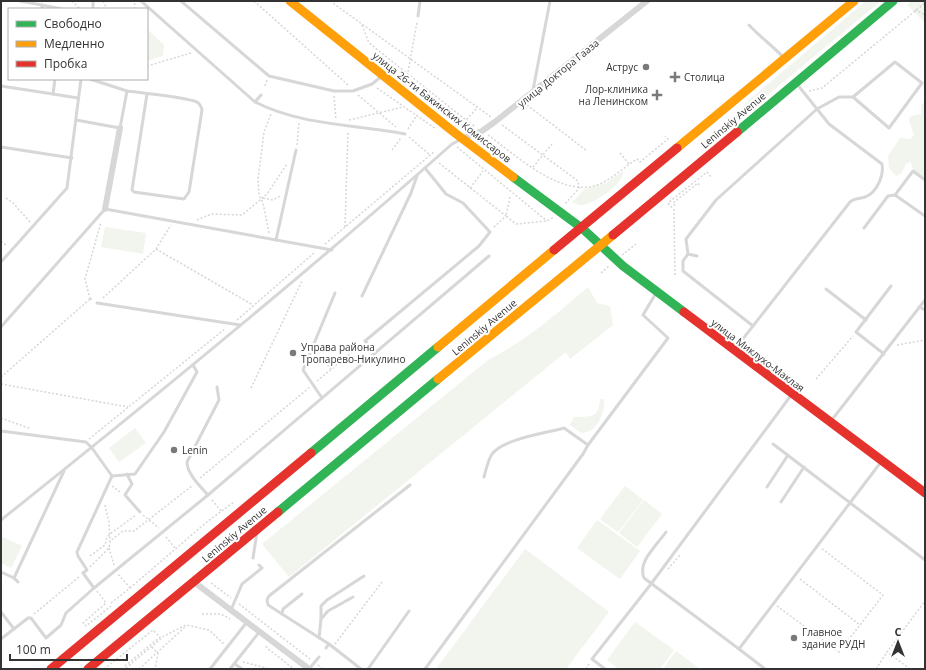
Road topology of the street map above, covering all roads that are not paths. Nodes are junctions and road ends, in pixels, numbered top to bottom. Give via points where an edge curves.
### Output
1 (20, 1) edge
2 (141, 1) edge
3 (181, 1) edge
4 (290, 1) edge
5 (420, 1) edge
6 (550, 1) edge
7 (647, 1) edge
8 (854, 1) edge
9 (893, 1) edge
10 (42, 5) joint
11 (57, 8) edge
12 (418, 16) road end
13 (749, 25) dead end
14 (785, 60) junction
15 (382, 75) junction
16 (56, 80) edge
17 (81, 80) edge
18 (93, 80) edge
19 (795, 82) junction
20 (1, 86) edge
21 (127, 91) junction
22 (53, 94) junction
23 (147, 94) junction
24 (261, 94) dead end
25 (532, 94) junction
26 (853, 97) junction
27 (78, 98) junction
28 (254, 102) junction
29 (817, 109) junction
30 (76, 120) junction
31 (120, 128) junction
32 (405, 134) road end
33 (464, 138) junction
34 (1, 147) edge
35 (296, 150) road end
36 (72, 158) junction
37 (425, 168) junction
38 (417, 175) junction
39 (925, 180) edge
40 (895, 195) junction
41 (105, 209) junction
42 (925, 216) edge
43 (864, 228) dead end
44 (583, 229) junction
45 (276, 240) junction
46 (601, 245) junction
47 (332, 250) junction
48 (688, 254) junction
49 (490, 256) dead end
50 (697, 256) dead end
51 (1, 262) edge
52 (891, 286) dead end
53 (826, 289) dead end
54 (657, 292) junction
55 (335, 293) dead end
56 (362, 296) dead end
57 (925, 300) edge
58 (99, 302) road end
59 (919, 307) junction
60 (925, 310) edge
61 (866, 320) junction
62 (240, 325) junction
63 (753, 326) junction
64 (1, 327) edge
65 (734, 351) junction
66 (375, 353) junction
67 (884, 354) junction
68 (193, 364) junction
69 (217, 386) dead end
70 (792, 394) junction
71 (322, 398) junction
72 (830, 422) junction
73 (1, 431) edge
74 (773, 444) dead end
75 (588, 445) junction
76 (92, 448) junction
77 (788, 455) junction
78 (882, 461) junction
79 (804, 468) junction
80 (65, 469) junction
81 (127, 474) junction
82 (112, 476) junction
83 (484, 477) dead end
84 (410, 485) dead end
85 (767, 487) dead end
86 (925, 493) edge
87 (208, 495) junction
88 (781, 502) dead end
89 (850, 502) junction
90 (140, 512) road end
91 (1, 520) edge
92 (258, 529) junction
93 (666, 532) dead end
94 (253, 558) dead end
95 (925, 560) edge
96 (259, 565) dead end
97 (1, 572) edge
98 (364, 576) dead end
99 (14, 578) junction
100 (18, 582) dead end
101 (194, 582) junction
102 (651, 584) junction
103 (94, 588) junction
104 (302, 594) dead end
105 (353, 597) dead end
106 (231, 610) junction
107 (409, 611) dead end
108 (1, 612) edge
109 (282, 614) junction
110 (321, 619) junction
111 (247, 622) junction
112 (14, 628) junction
113 (260, 631) junction
114 (319, 638) junction
115 (1, 639) edge
116 (329, 644) junction
117 (326, 648) dead end
118 (739, 649) junction
119 (319, 657) dead end
120 (235, 664) junction
121 (51, 669) edge
122 (88, 669) edge
123 (210, 669) edge
124 (230, 669) edge
125 (242, 669) edge
126 (309, 669) edge
127 (361, 669) edge
128 (368, 669) edge
129 (425, 669) edge
130 (605, 669) edge
131 (764, 669) edge

1 - 10 lane
2 - 28 lane
3 - 15 lane via 269,76 334,91 354,91 372,84
4 - 15 main road, улица 26-ти Бакинских Комиссаров
5 - 12 lane
6 - 25 lane
7 - 25 street, улица Доктора Гааза
8 - 14 main road, Leninskiy Avenue
9 - 19 main road, Leninskiy Avenue
10 - 11 lane
13 - 14 lane via 763,40 775,47
14 - 44 main road, Leninskiy Avenue
15 - 33 main road, улица 26-ти Бакинских Комиссаров
16 - 22 lane
17 - 27 lane
18 - 21 lane
19 - 29 lane
19 - 46 main road, Leninskiy Avenue
20 - 22 lane
21 - 23 lane
21 - 31 lane
22 - 27 lane
23 - 23 lane via 193,101 201,106 189,192 184,199 132,190
24 - 28 lane
25 - 33 street, улица Доктора Гааза via 482,131
26 - 26 lane via 895,62 922,83 889,128
26 - 29 lane via 838,97
27 - 30 lane
28 - 32 lane via 272,111 300,119
29 - 48 lane via 716,200 686,239
29 - 63 lane via 829,124 882,164 882,176 870,194 850,202
30 - 31 lane
30 - 36 lane
31 - 41 street
33 - 37 lane via 452,144
33 - 44 main road, улица 26-ти Бакинских Комиссаров
34 - 36 lane
35 - 45 lane
36 - 51 lane via 67,188
37 - 38 lane
37 - 66 lane via 446,194 463,203 490,232 479,246 365,341
38 - 47 lane
38 - 56 lane
39 - 40 lane via 913,171
40 - 42 lane
40 - 43 lane via 888,196
41 - 45 lane
41 - 64 lane
44 - 46 main road, улица Миклухо-Маклая
44 - 121 main road, Leninskiy Avenue
45 - 47 lane
46 - 54 main road, улица Миклухо-Маклая
46 - 92 main road, Leninskiy Avenue
47 - 62 lane
48 - 50 lane
48 - 63 lane via 683,261 683,271
49 - 66 lane
52 - 61 lane
53 - 61 lane
54 - 65 main road, улица Миклухо-Маклая
54 - 75 lane via 643,315 668,338
55 - 71 lane via 303,370
57 - 59 lane
58 - 62 lane
59 - 60 lane
59 - 67 lane
61 - 67 lane via 856,332
62 - 68 lane
63 - 65 lane
65 - 70 main road, улица Миклухо-Маклая
66 - 71 lane
67 - 72 lane
68 - 76 lane
68 - 81 lane via 197,372 164,432 135,474
69 - 87 lane via 219,400 187,462 196,482
70 - 72 main road, улица Миклухо-Маклая
70 - 102 lane
71 - 87 lane
72 - 78 main road, улица Миклухо-Маклая
73 - 76 lane via 86,442
74 - 77 lane
75 - 83 lane via 564,428 518,440 500,447 491,455
75 - 129 lane
76 - 80 lane
76 - 82 lane
77 - 79 lane
77 - 85 lane
78 - 86 main road, улица Миклухо-Маклая
78 - 89 lane
79 - 88 lane
79 - 89 lane
80 - 91 lane
80 - 99 lane
81 - 82 lane
81 - 90 lane via 132,484 125,495
82 - 103 lane via 77,552 87,570 83,573
84 - 109 lane via 269,596 268,605
87 - 103 lane
89 - 95 lane
89 - 118 lane
92 - 94 lane
92 - 101 main road, Leninskiy Avenue
93 - 102 lane via 642,567 641,573
96 - 106 lane via 262,568 242,584
97 - 99 lane
98 - 110 lane via 321,606
99 - 100 lane
101 - 106 street
101 - 122 main road, Leninskiy Avenue
102 - 118 lane
102 - 130 lane via 592,659
103 - 112 lane via 66,613 61,625 46,638 31,618
104 - 109 lane via 283,609
105 - 110 lane via 328,611
106 - 111 street
107 - 128 lane
108 - 112 lane
109 - 114 lane
110 - 114 lane
111 - 113 street
111 - 123 lane
112 - 115 lane
113 - 120 lane
113 - 126 street
114 - 116 lane
116 - 117 lane
116 - 127 lane
118 - 131 lane
119 - 126 lane
120 - 124 lane
120 - 125 lane

